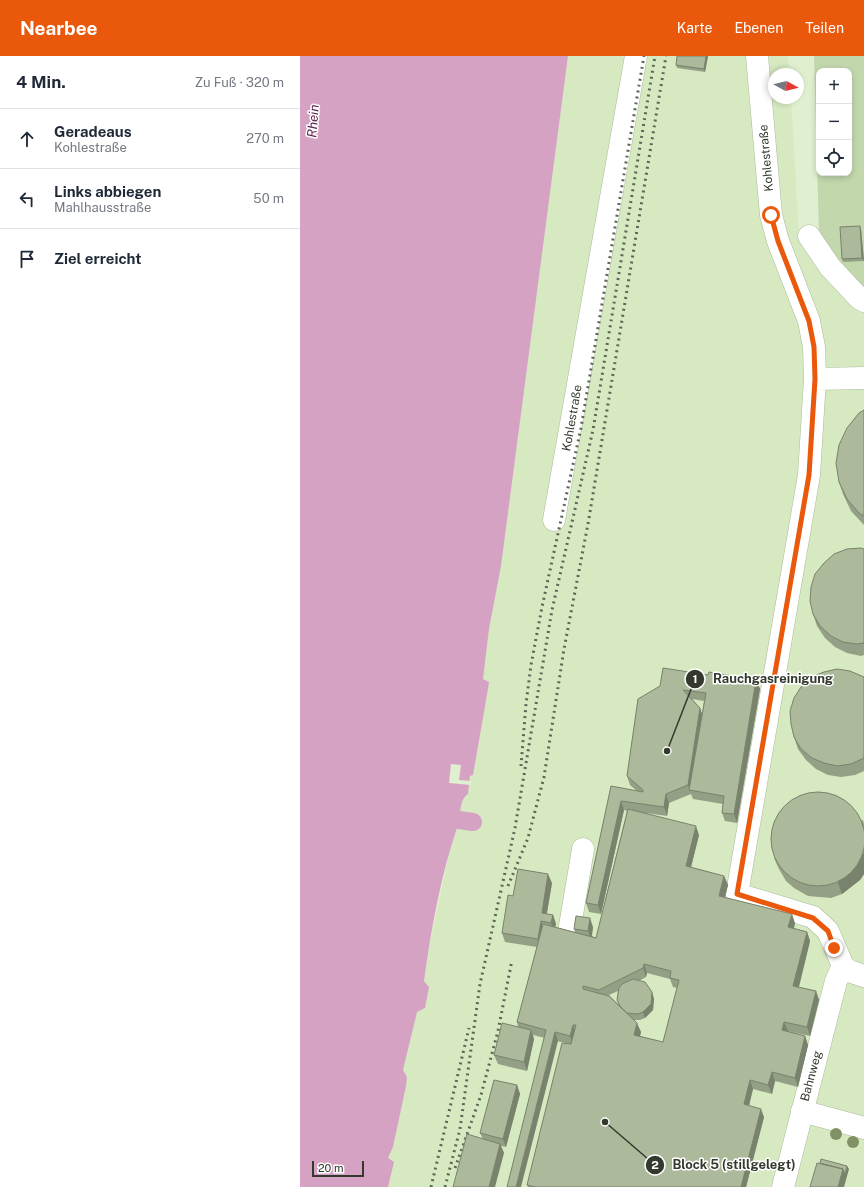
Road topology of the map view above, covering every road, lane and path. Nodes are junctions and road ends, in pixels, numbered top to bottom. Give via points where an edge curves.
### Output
1 (636, 56) edge
2 (757, 56) edge
3 (809, 236) dead end
4 (864, 301) edge
5 (864, 378) edge
6 (815, 379) junction
7 (554, 520) dead end
8 (583, 849) dead end
9 (568, 938) edge
10 (843, 966) junction
11 (864, 976) edge
12 (802, 1111) junction
13 (864, 1128) edge
14 (782, 1187) edge

1 - 7 lane, Kohlestraße
2 - 6 lane, Kohlestraße via 771,215 778,241 809,321 814,347
3 - 4 lane via 830,267 858,298
5 - 6 lane
6 - 10 lane, Kohlestraße via 809,475 737,894 813,918 828,931
8 - 9 lane
10 - 11 lane
10 - 12 lane, Bahnweg via 836,981
12 - 13 lane
12 - 14 lane, Bahnweg

